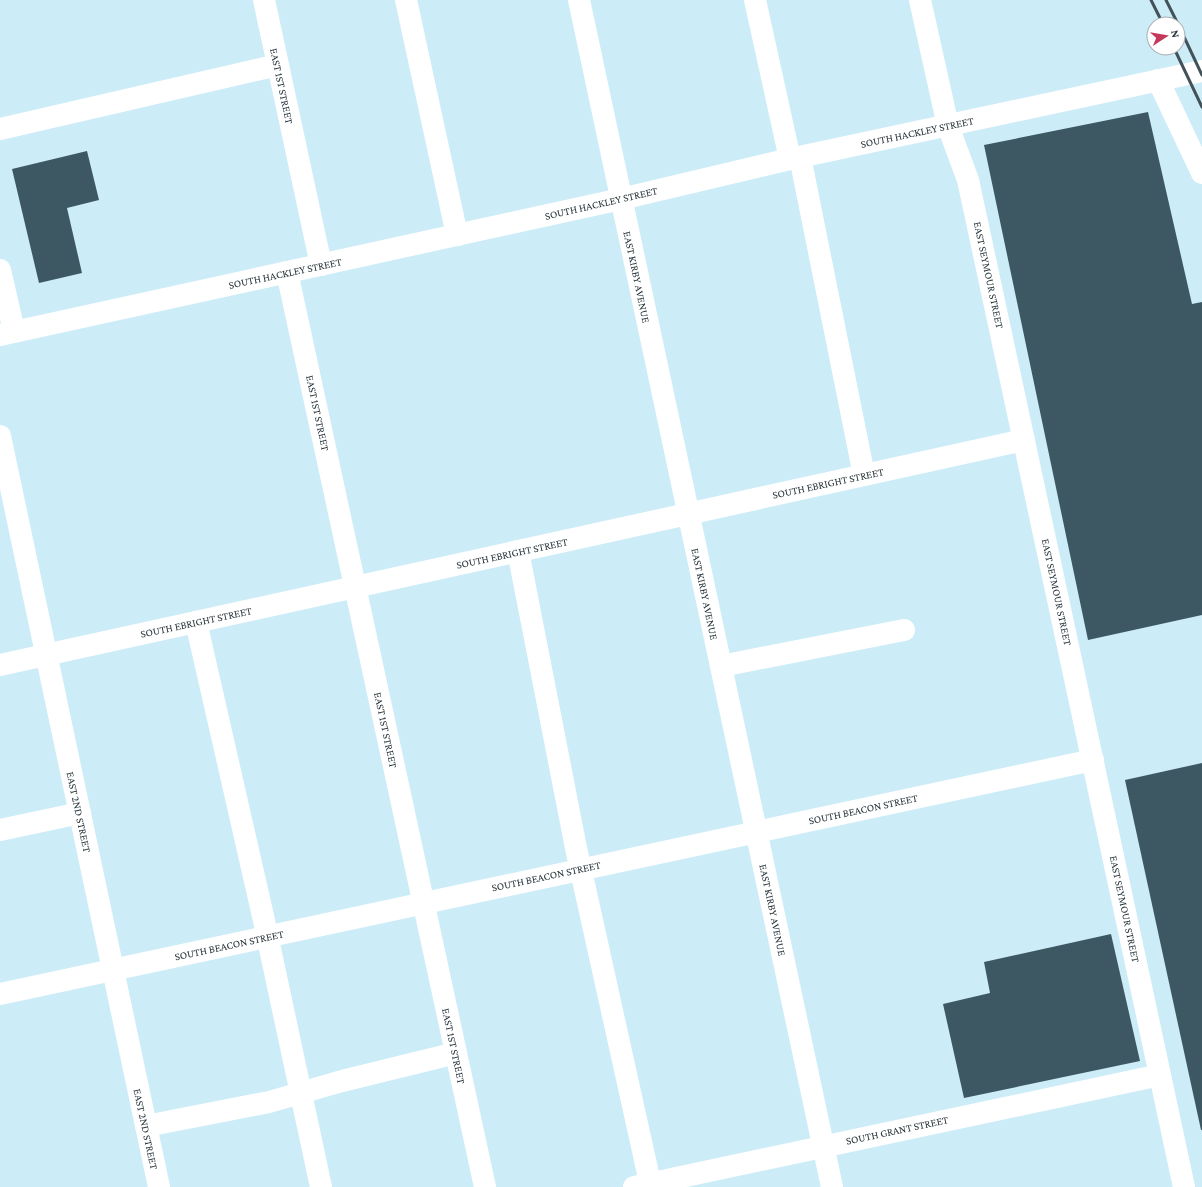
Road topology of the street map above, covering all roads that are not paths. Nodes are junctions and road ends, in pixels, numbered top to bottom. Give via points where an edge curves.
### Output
1 (264, 0) edge
2 (406, 0) edge
3 (579, 0) edge
4 (755, 0) edge
5 (920, 0) edge
6 (278, 65) junction
7 (1202, 71) edge
8 (1158, 80) junction
9 (948, 126) junction
10 (0, 129) edge
11 (795, 158) junction
12 (1202, 173) edge
13 (621, 199) junction
14 (457, 235) junction
15 (321, 265) junction
16 (0, 270) edge
17 (287, 272) junction
18 (7, 333) edge
19 (0, 436) edge
20 (1024, 440) junction
21 (864, 475) junction
22 (6, 497) edge
23 (688, 514) junction
24 (518, 551) junction
25 (355, 587) junction
26 (196, 622) junction
27 (904, 630) dead end
28 (46, 655) junction
29 (0, 665) edge
30 (721, 666) junction
31 (1093, 760) junction
32 (80, 813) junction
33 (0, 830) edge
34 (756, 832) junction
35 (581, 869) junction
36 (423, 902) junction
37 (267, 936) junction
38 (113, 970) junction
39 (0, 994) edge
40 (456, 1053) junction
41 (1160, 1075) junction
42 (301, 1092) junction
43 (146, 1126) junction
44 (824, 1145) junction
45 (645, 1186) edge
46 (159, 1187) edge
47 (321, 1187) edge
48 (485, 1187) edge
49 (832, 1187) edge
50 (1184, 1187) edge

1 - 6 street, EAST 1ST STREET
2 - 14 street
3 - 13 street, EAST KIRBY AVENUE
4 - 11 street
5 - 9 street, EAST SEYMOUR STREET
6 - 10 street
6 - 15 street, EAST 1ST STREET
7 - 8 street, SOUTH HACKLEY STREET
8 - 9 street, SOUTH HACKLEY STREET
8 - 12 street
9 - 11 street, SOUTH HACKLEY STREET
9 - 20 street, EAST SEYMOUR STREET via 968,180
11 - 13 street, SOUTH HACKLEY STREET
11 - 21 street
13 - 14 street, SOUTH HACKLEY STREET
13 - 23 street, EAST KIRBY AVENUE
14 - 15 street, SOUTH HACKLEY STREET
15 - 17 street, SOUTH HACKLEY STREET
16 - 18 street
17 - 18 street, SOUTH HACKLEY STREET
17 - 25 street, EAST 1ST STREET
19 - 22 street, EAST 2ND STREET
20 - 21 street, SOUTH EBRIGHT STREET
20 - 31 street, EAST SEYMOUR STREET
21 - 23 street, SOUTH EBRIGHT STREET
22 - 28 street, EAST 2ND STREET
23 - 24 street, SOUTH EBRIGHT STREET
23 - 30 street, EAST KIRBY AVENUE
24 - 25 street, SOUTH EBRIGHT STREET
24 - 35 street
25 - 26 street, SOUTH EBRIGHT STREET
25 - 36 street, EAST 1ST STREET
26 - 28 street, SOUTH EBRIGHT STREET
26 - 37 street
27 - 30 street
28 - 29 street, SOUTH EBRIGHT STREET
28 - 32 street, EAST 2ND STREET
30 - 34 street, EAST KIRBY AVENUE
31 - 34 street, SOUTH BEACON STREET
31 - 41 street, EAST SEYMOUR STREET
32 - 33 street
32 - 38 street, EAST 2ND STREET
34 - 35 street, SOUTH BEACON STREET
34 - 44 street, EAST KIRBY AVENUE
35 - 36 street, SOUTH BEACON STREET
35 - 45 street
36 - 37 street, SOUTH BEACON STREET
36 - 40 street, EAST 1ST STREET
37 - 38 street, SOUTH BEACON STREET
37 - 42 street
38 - 39 street, SOUTH BEACON STREET
38 - 43 street, EAST 2ND STREET
40 - 42 street
40 - 48 street, EAST 1ST STREET
41 - 44 street, SOUTH GRANT STREET
41 - 50 street, EAST SEYMOUR STREET
42 - 43 street via 269,1102
42 - 47 street
43 - 46 street, EAST 2ND STREET
44 - 45 street, SOUTH GRANT STREET
44 - 49 street, EAST KIRBY AVENUE

